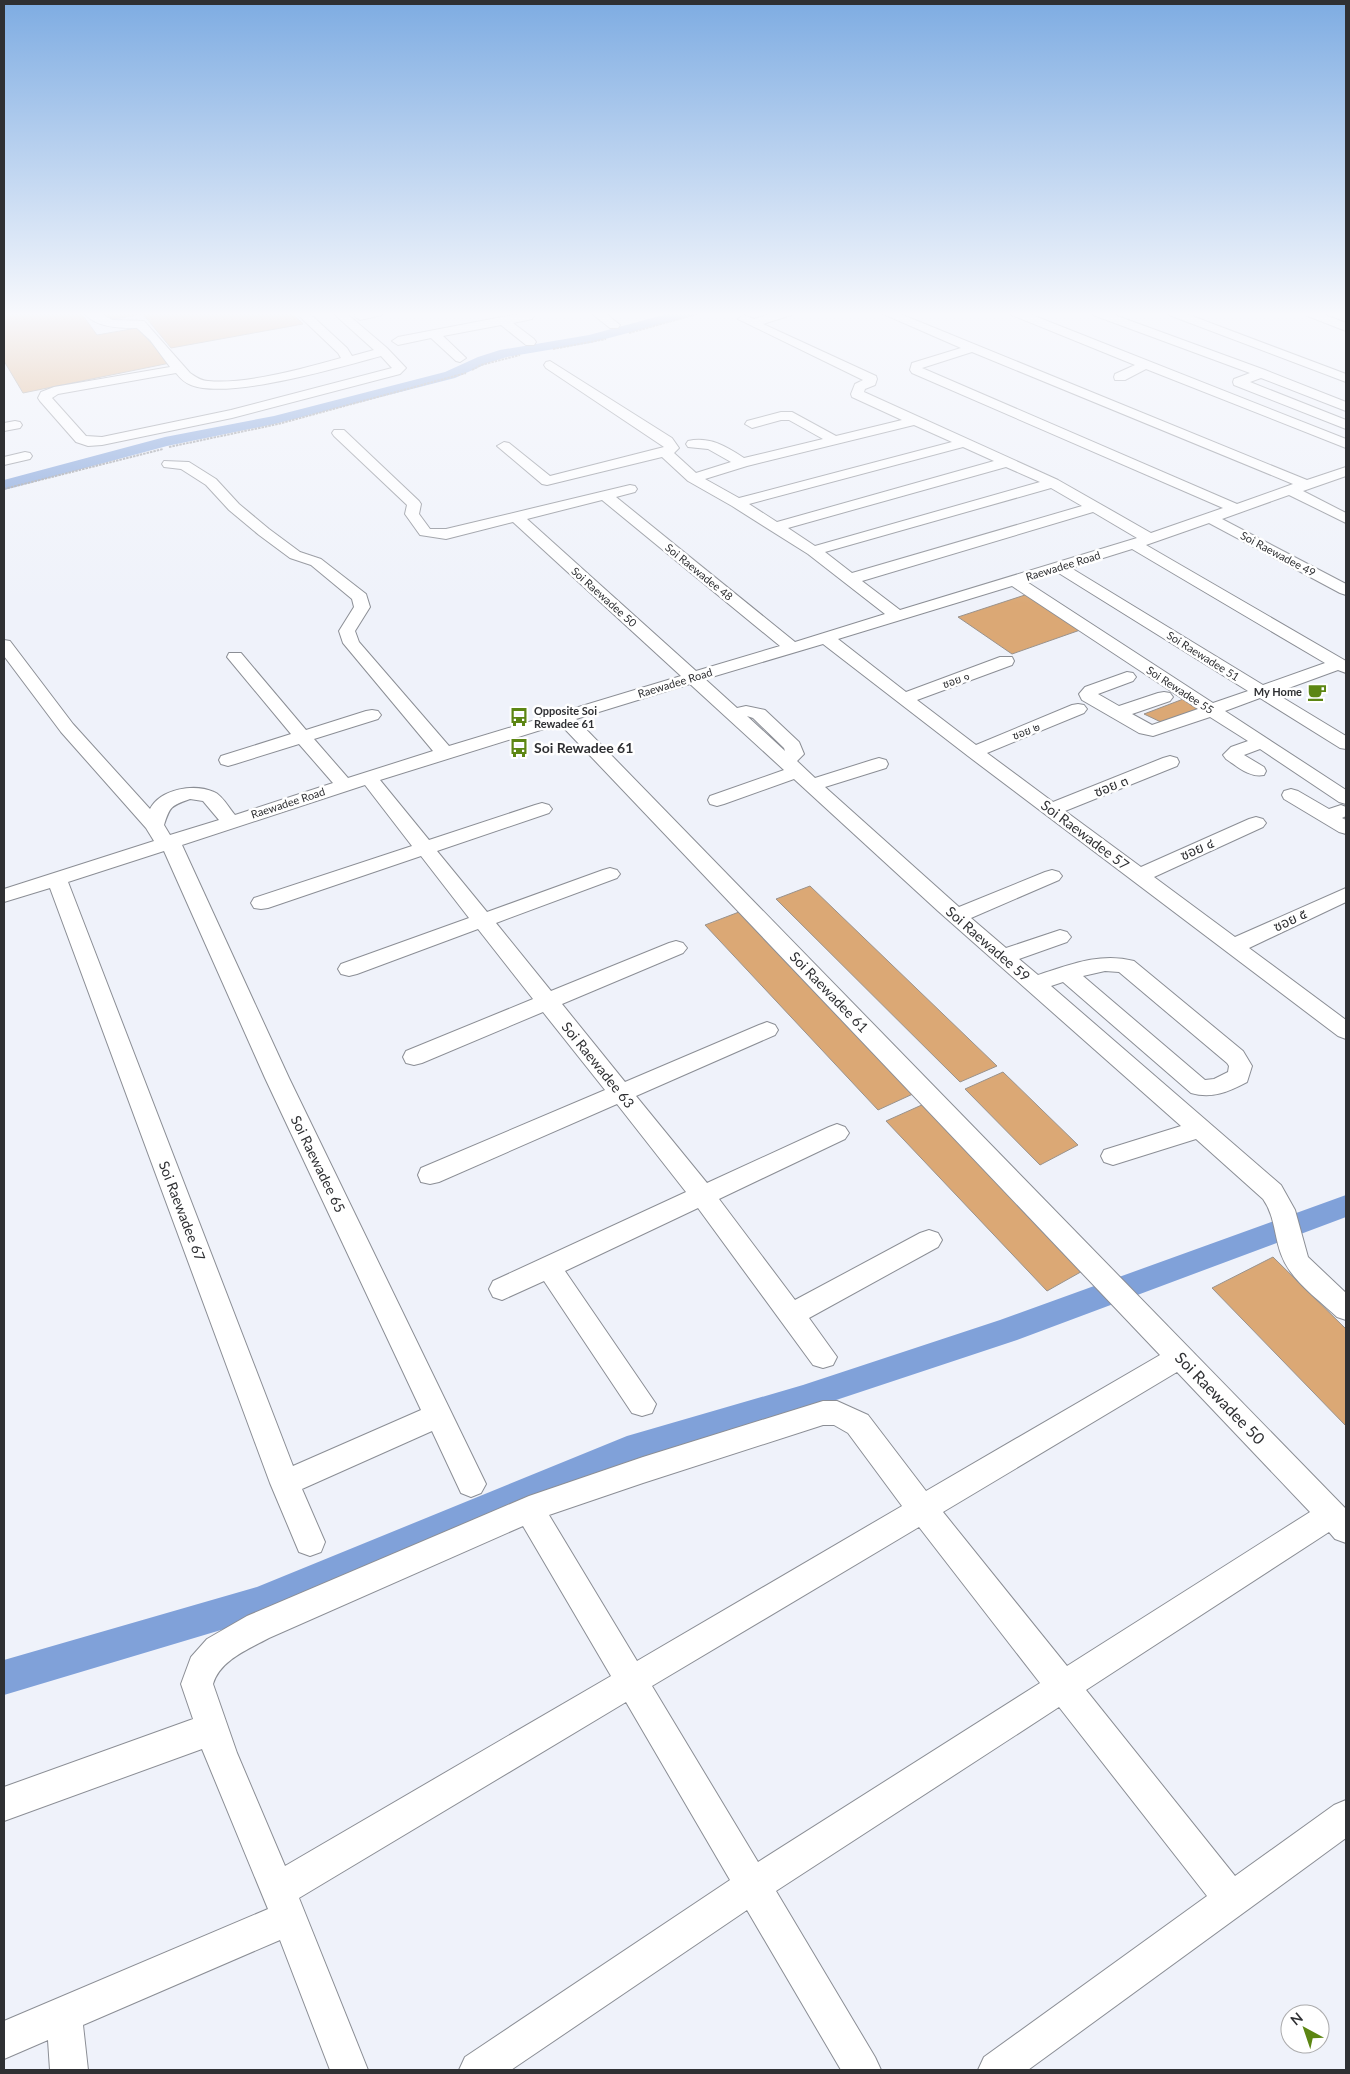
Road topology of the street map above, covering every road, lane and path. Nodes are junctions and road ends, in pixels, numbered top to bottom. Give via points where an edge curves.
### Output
1 (56, 410) edge
2 (214, 410) edge
3 (243, 410) edge
4 (334, 410) edge
5 (620, 410) edge
6 (893, 410) edge
7 (1008, 410) edge
8 (1123, 410) edge
9 (1261, 410) edge
10 (1308, 410) edge
11 (218, 416) junction
12 (916, 420) junction
13 (752, 424) dead end
14 (1346, 425) edge
15 (339, 433) dead end
16 (834, 440) junction
17 (964, 443) junction
18 (693, 444) dead end
19 (1346, 444) edge
20 (504, 446) dead end
21 (665, 452) junction
22 (25, 456) dead end
23 (4, 461) edge
24 (1008, 462) junction
25 (742, 463) junction
26 (169, 464) dead end
27 (1346, 471) edge
28 (694, 478) junction
29 (1053, 483) junction
30 (1307, 485) junction
31 (4, 489) edge
32 (630, 489) dead end
33 (1290, 490) junction
34 (606, 496) junction
35 (738, 503) junction
36 (1094, 507) junction
37 (1237, 509) junction
38 (516, 516) junction
39 (1210, 518) junction
40 (1346, 519) edge
41 (776, 527) junction
42 (1142, 541) junction
43 (813, 551) junction
44 (1060, 567) junction
45 (850, 579) junction
46 (1015, 581) junction
47 (1346, 590) edge
48 (898, 616) junction
49 (826, 638) junction
50 (4, 645) edge
51 (791, 648) junction
52 (235, 658) dead end
53 (1006, 661) dead end
54 (1343, 666) edge
55 (1127, 677) dead end
56 (693, 678) junction
57 (1264, 693) junction
58 (1164, 697) dead end
59 (905, 698) junction
60 (1078, 709) dead end
61 (1212, 711) junction
62 (1117, 713) junction
63 (372, 715) dead end
64 (564, 717) junction
65 (302, 736) junction
66 (1261, 743) junction
67 (1346, 744) edge
68 (974, 752) junction
69 (445, 753) junction
70 (228, 760) dead end
71 (1170, 762) dead end
72 (879, 764) dead end
73 (1257, 771) dead end
74 (798, 773) junction
75 (368, 777) junction
76 (344, 785) junction
77 (1292, 795) dead end
78 (1346, 798) edge
79 (716, 800) dead end
80 (542, 809) dead end
81 (1346, 809) edge
82 (1052, 810) junction
83 (1328, 817) junction
84 (231, 822) junction
85 (1256, 823) dead end
86 (1346, 828) edge
87 (163, 836) junction
88 (425, 849) junction
89 (610, 874) dead end
90 (1052, 876) dead end
91 (1139, 876) junction
92 (57, 879) junction
93 (1346, 894) edge
94 (4, 896) edge
95 (261, 903) dead end
96 (957, 916) junction
97 (481, 920) junction
98 (1060, 937) dead end
99 (1234, 946) junction
100 (676, 948) dead end
101 (1003, 957) junction
102 (349, 969) dead end
103 (1067, 974) junction
104 (1034, 984) junction
105 (548, 1002) junction
106 (1343, 1025) edge
107 (767, 1030) dead end
108 (414, 1057) dead end
109 (620, 1092) junction
110 (1200, 1129) junction
111 (837, 1133) dead end
112 (1113, 1156) dead end
113 (430, 1174) dead end
114 (703, 1196) junction
115 (929, 1240) dead end
116 (1094, 1267) joint
117 (549, 1268) junction
118 (502, 1289) dead end
119 (1346, 1309) edge
120 (792, 1314) junction
121 (823, 1357) dead end
122 (1180, 1357) junction
123 (642, 1404) dead end
124 (439, 1415) junction
125 (285, 1483) junction
126 (471, 1484) dead end
127 (529, 1509) junction
128 (923, 1510) junction
129 (1339, 1522) edge
130 (310, 1542) dead end
131 (630, 1682) junction
132 (1064, 1686) junction
133 (211, 1729) junction
134 (4, 1804) edge
135 (1346, 1817) edge
136 (752, 1886) junction
137 (1231, 1899) junction
138 (284, 1904) junction
139 (64, 2016) junction
140 (4, 2040) edge
141 (69, 2070) edge
142 (349, 2070) edge
143 (478, 2070) edge
144 (862, 2070) edge
145 (997, 2070) edge

1 - 11 street via 81,439 88,442
2 - 11 street
3 - 11 street
4 - 31 path
5 - 21 street via 667,440 672,448
6 - 12 street
7 - 37 street
8 - 30 street
9 - 19 street
10 - 14 street
12 - 16 street
12 - 17 street
13 - 16 street via 792,416
15 - 38 street via 414,504 412,514 425,532 446,534
16 - 25 street
17 - 24 street
17 - 35 street
18 - 25 street via 706,442
20 - 21 street via 547,481
21 - 28 street
22 - 23 street
24 - 29 street
24 - 41 street
25 - 28 street
26 - 69 street via 184,465 211,482 264,532 295,555 316,562 360,597 362,607 347,631 351,643
27 - 30 street, Raewadee Road
28 - 35 street
29 - 36 street
29 - 43 street
30 - 33 street, Raewadee Road
32 - 34 street
33 - 37 street, Raewadee Road
33 - 40 street
34 - 38 street
34 - 51 street, Soi Raewadee 48
35 - 41 street
36 - 42 street
36 - 45 street
37 - 39 street, Raewadee Road
38 - 56 street, Soi Raewadee 50
39 - 42 street, Raewadee Road
39 - 47 street, Soi Raewadee 49
41 - 43 street
42 - 44 street, Raewadee Road
42 - 54 street
43 - 45 street
44 - 46 street, Raewadee Road
44 - 57 street, Soi Raewadee 51
45 - 48 street
46 - 48 street, Raewadee Road
46 - 61 street, Soi Rewadee 55
48 - 49 street, Raewadee Road
49 - 51 street, Raewadee Road
49 - 59 street, Soi Raewadee 57
50 - 87 street, Soi Raewadee 65 via 67,728
51 - 56 street, Raewadee Road
52 - 65 street
53 - 59 street, ซอย ๑
54 - 57 street
55 - 62 street via 1088,694 1092,700
56 - 64 street, Raewadee Road
56 - 74 street, Soi Raewadee 59
57 - 61 street
57 - 67 street, Soi Raewadee 51
58 - 62 street
59 - 68 street, Soi Raewadee 57
60 - 68 street, ซอย ๒
61 - 62 street via 1153,731
61 - 66 street, Soi Rewadee 55
63 - 65 street
64 - 69 street, Raewadee Road
64 - 116 street, Soi Raewadee 61
65 - 70 street
65 - 76 street
66 - 73 street via 1236,750 1232,755
66 - 78 street, Soi Rewadee 55
68 - 82 street, Soi Raewadee 57
69 - 75 street, Raewadee Road
71 - 82 street, ซอย ๓
72 - 74 street
74 - 79 street
74 - 96 street, Soi Raewadee 59
75 - 76 street, Raewadee Road
75 - 88 street, Soi Raewadee 63
76 - 84 street, Raewadee Road
77 - 83 street
80 - 88 street
81 - 83 street
82 - 91 street, Soi Raewadee 57
83 - 86 street
84 - 87 street, Raewadee Road
84 - 87 street via 209,796 189,793 166,801 160,807
85 - 91 street, ซอย ๔
87 - 92 street, Raewadee Road
87 - 124 street, Soi Raewadee 65
88 - 95 street
88 - 97 street, Soi Raewadee 63
89 - 97 street
90 - 96 street
91 - 99 street, Soi Raewadee 57
92 - 94 street, Raewadee Road
92 - 125 street, Soi Raewadee 67
93 - 99 street, ซอย ๕
96 - 101 street, Soi Raewadee 59
97 - 102 street
97 - 105 street, Soi Raewadee 63
98 - 101 street
99 - 106 street, Soi Raewadee 57
100 - 105 street
101 - 104 street, Soi Raewadee 59
103 - 103 street via 1111,962 1126,966 1235,1057 1241,1066 1239,1076 1218,1087 1199,1087
103 - 104 street
104 - 110 street, Soi Raewadee 59
105 - 108 street
105 - 109 street, Soi Raewadee 63
107 - 109 street
109 - 113 street
109 - 114 street, Soi Raewadee 63
110 - 112 street
110 - 119 street, Soi Raewadee 59 via 1272,1192 1280,1202 1298,1264
111 - 114 street
114 - 117 street
114 - 120 street, Soi Raewadee 63
115 - 120 street
116 - 122 street, Soi Raewadee 50
117 - 118 street
117 - 123 street
120 - 121 street, Soi Raewadee 63
122 - 128 street
122 - 129 street, Soi Raewadee 50
124 - 125 street
124 - 126 street, Soi Raewadee 65
125 - 130 street, Soi Raewadee 67
127 - 128 street via 823,1413 837,1413 858,1424
127 - 131 street
127 - 133 street via 258,1628 218,1650 202,1668 197,1684
128 - 131 street
128 - 132 street
129 - 132 street
131 - 136 street
131 - 138 street
132 - 136 street
132 - 137 street
133 - 134 street
133 - 138 street
135 - 137 street
136 - 143 street
136 - 144 street
137 - 145 street
138 - 139 street
138 - 142 street
139 - 140 street
139 - 141 street

